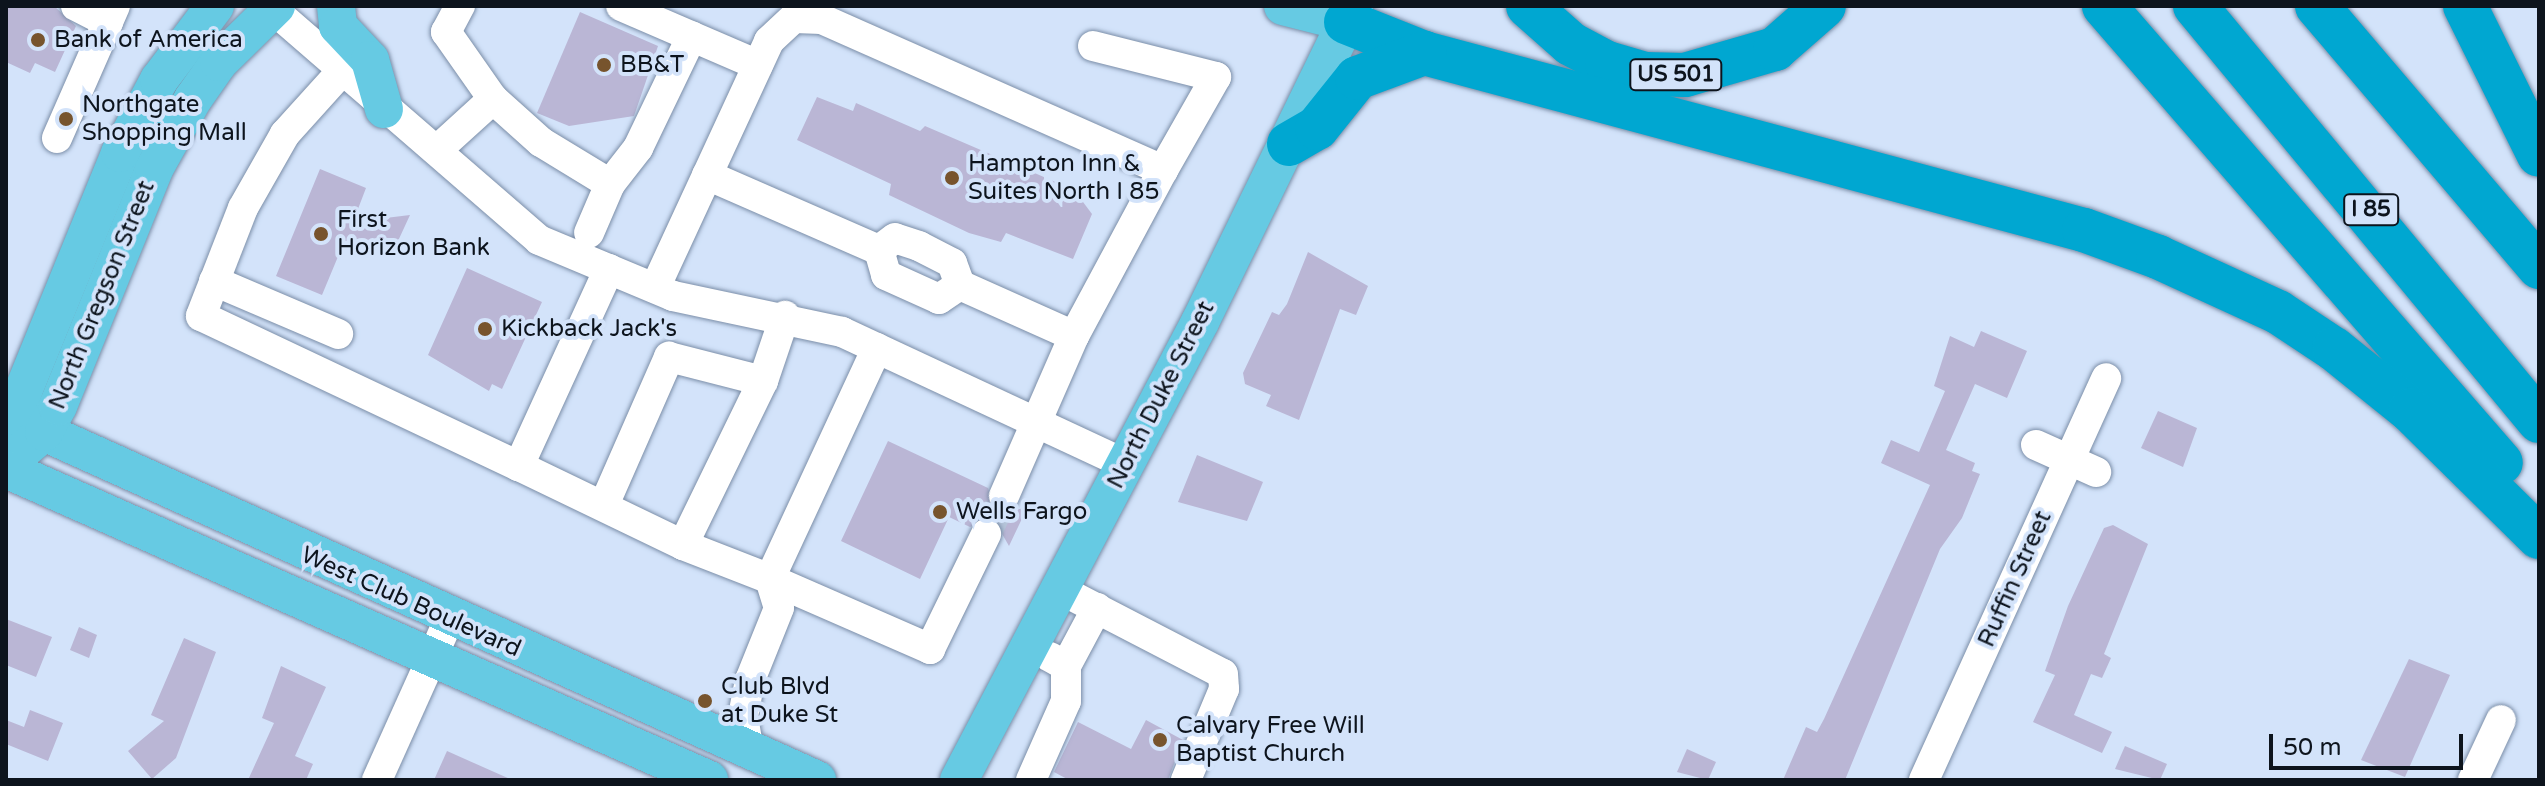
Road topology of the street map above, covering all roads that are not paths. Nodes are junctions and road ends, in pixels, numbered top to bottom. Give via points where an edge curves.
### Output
1 (76, 6) edge
2 (182, 6) edge
3 (215, 6) edge
4 (336, 6) edge
5 (460, 6) edge
6 (621, 6) edge
7 (1283, 6) edge
8 (1528, 6) edge
9 (1824, 6) edge
10 (2104, 6) edge
11 (2195, 6) edge
12 (2317, 6) edge
13 (2465, 6) edge
14 (273, 7) edge
15 (110, 11) edge
16 (1350, 14) edge
17 (692, 36) junction
18 (182, 44) junction
19 (1093, 46) dead end
20 (1424, 53) junction
21 (758, 65) junction
22 (341, 72) junction
23 (493, 99) junction
24 (384, 109) junction
25 (57, 138) dead end
26 (1289, 144) junction
27 (437, 150) junction
28 (2539, 155) edge
29 (1163, 170) junction
30 (707, 175) junction
31 (610, 184) junction
32 (589, 233) dead end
33 (2539, 267) edge
34 (609, 269) junction
35 (214, 281) junction
36 (655, 288) junction
37 (785, 316) junction
38 (338, 334) dead end
39 (1074, 336) junction
40 (877, 348) junction
41 (2106, 378) dead end
42 (763, 381) junction
43 (2539, 421) edge
44 (1039, 423) junction
45 (6, 425) edge
46 (44, 432) junction
47 (6, 433) edge
48 (2036, 445) dead end
49 (1125, 464) junction
50 (6, 466) edge
51 (519, 466) junction
52 (2083, 466) junction
53 (1004, 496) tunnel mouth
54 (604, 505) junction
55 (2539, 508) edge
56 (986, 534) tunnel mouth
57 (2539, 537) edge
58 (683, 545) junction
59 (770, 579) junction
60 (1061, 590) junction
61 (1097, 608) junction
62 (449, 620) junction
63 (1031, 646) junction
64 (434, 655) junction
65 (1066, 666) junction
66 (2501, 720) dead end
67 (749, 752) junction
68 (377, 780) edge
69 (709, 780) edge
70 (817, 780) edge
71 (959, 780) edge
72 (1031, 780) edge
73 (1186, 780) edge
74 (1924, 780) edge
75 (2473, 780) edge

1 - 15 street
2 - 18 main road
3 - 18 main road, North Gregson Street
4 - 24 main road via 338,26 370,60
5 - 23 street via 446,32
6 - 17 street
7 - 16 main road
8 - 9 highway, US 501 via 1571,44 1607,63 1645,74 1685,75 1763,55
10 - 55 highway
11 - 43 highway, I 85
12 - 33 highway
13 - 28 highway
14 - 22 street
14 - 46 main road, North Gregson Street via 219,62 154,169
15 - 25 street
16 - 20 highway
16 - 26 main road, North Duke Street
17 - 21 street
17 - 31 street via 638,148
18 - 45 main road, North Gregson Street via 120,153
19 - 29 street via 1216,77
20 - 26 highway via 1357,78 1317,128
20 - 57 highway via 2070,226 2158,257 2278,312 2334,349 2410,410
21 - 29 street via 769,41 794,18 822,19
21 - 30 street
22 - 24 street
22 - 35 street via 285,134
23 - 27 street
23 - 31 street via 541,142
24 - 27 street
26 - 49 main road, North Duke Street
27 - 34 street via 511,222
29 - 39 street
30 - 36 street
30 - 39 street via 879,250 895,238 919,246 952,263 960,285
31 - 32 street
34 - 36 street
34 - 51 street
35 - 38 street
35 - 51 street via 201,316
36 - 37 street via 700,304
37 - 40 street
37 - 42 street
39 - 44 street
40 - 44 street
40 - 59 street
41 - 52 street, Ruffin Street
42 - 54 street via 669,357
42 - 58 street
44 - 49 street
44 - 53 street
45 - 46 main road, West Club Boulevard
45 - 47 main road, North Gregson Street
46 - 50 main road, North Gregson Street
46 - 62 main road, West Club Boulevard
48 - 52 street
49 - 60 main road, North Duke Street
50 - 64 main road, West Club Boulevard
51 - 54 street
52 - 74 street, Ruffin Street
54 - 58 street
56 - 59 street via 930,649
58 - 59 street
59 - 67 street via 779,608 750,680 743,717
60 - 61 street
60 - 63 main road, North Duke Street
61 - 65 street
61 - 73 street via 1223,674 1224,689
62 - 64 street
62 - 67 main road, West Club Boulevard
63 - 65 street
63 - 71 main road, North Duke Street
64 - 68 street
64 - 69 main road, West Club Boulevard
65 - 72 street via 1066,701
66 - 75 street
67 - 70 main road, West Club Boulevard

